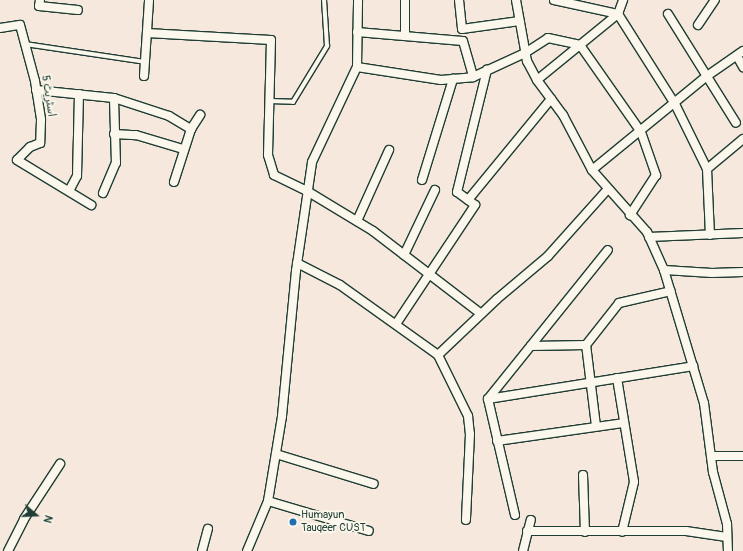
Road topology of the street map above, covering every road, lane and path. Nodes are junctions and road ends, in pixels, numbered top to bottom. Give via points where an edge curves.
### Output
1 (40, 0) edge
2 (149, 0) edge
3 (324, 0) edge
4 (358, 0) edge
5 (405, 0) edge
6 (459, 0) edge
7 (516, 0) edge
8 (554, 0) edge
9 (623, 0) edge
10 (715, 0) edge
11 (78, 10) dead end
12 (618, 14) junction
13 (668, 14) dead end
14 (519, 20) junction
15 (698, 25) dead end
16 (0, 28) edge
17 (357, 32) junction
18 (147, 33) junction
19 (405, 36) junction
20 (25, 44) junction
21 (580, 45) junction
22 (525, 53) junction
23 (740, 54) edge
24 (145, 62) junction
25 (743, 66) edge
26 (357, 67) junction
27 (487, 70) junction
28 (144, 76) dead end
29 (473, 76) junction
30 (707, 76) junction
31 (453, 79) junction
32 (537, 80) junction
33 (36, 90) junction
34 (79, 94) junction
35 (114, 98) junction
36 (551, 99) junction
37 (269, 101) junction
38 (675, 104) junction
39 (200, 116) dead end
40 (736, 123) dead end
41 (191, 129) junction
42 (641, 132) junction
43 (114, 134) junction
44 (743, 139) edge
45 (184, 149) junction
46 (389, 150) dead end
47 (707, 169) junction
48 (592, 170) junction
49 (422, 180) dead end
50 (174, 182) dead end
51 (435, 190) dead end
52 (607, 190) junction
53 (69, 191) junction
54 (307, 191) junction
55 (103, 193) dead end
56 (468, 200) junction
57 (91, 205) dead end
58 (630, 215) junction
59 (357, 221) junction
60 (743, 233) edge
61 (710, 235) junction
62 (649, 237) junction
63 (608, 250) dead end
64 (404, 255) junction
65 (297, 263) junction
66 (664, 270) junction
67 (743, 272) edge
68 (429, 274) junction
69 (671, 292) junction
70 (481, 314) junction
71 (396, 324) junction
72 (586, 345) junction
73 (531, 346) junction
74 (438, 356) junction
75 (693, 366) junction
76 (617, 378) junction
77 (590, 382) junction
78 (488, 399) junction
79 (623, 423) junction
80 (596, 426) junction
81 (497, 441) junction
82 (276, 454) junction
83 (711, 456) junction
84 (743, 456) edge
85 (60, 464) dead end
86 (583, 475) dead end
87 (374, 484) dead end
88 (268, 502) junction
89 (515, 515) dead end
90 (466, 520) dead end
91 (531, 520) dead end
92 (208, 529) dead end
93 (369, 530) dead end
94 (527, 530) junction
95 (585, 532) junction
96 (622, 532) junction
97 (727, 537) junction
98 (8, 551) edge
99 (202, 551) edge
100 (247, 551) edge
101 (523, 551) edge
102 (728, 551) edge

1 - 11 street via 39,6
2 - 18 street
3 - 37 lane via 327,46 293,102
4 - 17 street
5 - 19 street
6 - 14 street via 462,29
7 - 14 street
8 - 12 street
9 - 12 street
10 - 15 street
12 - 21 street
12 - 38 street
13 - 30 street
14 - 22 street
16 - 20 street, اسٹریٹ 5 via 20,25
17 - 19 street
17 - 26 street
18 - 24 street
18 - 37 street via 271,40
19 - 29 street via 463,41
20 - 24 lane
20 - 33 street, اسٹریٹ 5
21 - 22 street via 548,38
21 - 32 street
21 - 42 street
22 - 27 street
22 - 32 street
23 - 25 street
23 - 30 street
24 - 28 street
26 - 31 street via 441,80
26 - 54 street via 312,162
27 - 29 street
27 - 56 street via 457,192
29 - 31 street
30 - 38 street
30 - 40 street
31 - 49 street
32 - 36 street
33 - 34 street
33 - 53 street, اسٹریٹ 5 via 41,120 40,143 30,147 17,160
34 - 35 street
34 - 53 street via 77,176
35 - 41 street via 169,116
35 - 43 street
36 - 48 street via 563,115
36 - 56 street
37 - 54 street via 268,155 274,175
38 - 42 street
38 - 47 street
39 - 41 street
41 - 45 street
42 - 48 street
42 - 58 street via 656,175
43 - 45 street via 136,135
43 - 55 street via 116,163
44 - 47 street
45 - 50 street
46 - 59 street
47 - 61 street
48 - 52 street
51 - 64 street
52 - 58 street
52 - 70 street via 548,256
53 - 57 street
54 - 59 street
54 - 65 street
56 - 68 street via 475,205
58 - 62 street
59 - 64 street
60 - 61 street
61 - 62 street
62 - 66 street
63 - 73 street
64 - 68 street
65 - 71 street via 340,285
65 - 82 street
66 - 67 street
66 - 69 street
68 - 70 street
68 - 71 street
69 - 72 street via 619,303
69 - 75 street
70 - 74 street
71 - 74 street
72 - 73 street
72 - 77 street
73 - 78 street
74 - 90 street via 468,416 470,434
75 - 76 street
75 - 83 street via 704,403
76 - 77 street
76 - 79 street
77 - 78 street
77 - 80 street
78 - 81 street
79 - 80 street
79 - 96 street via 634,482
80 - 81 street
81 - 89 street
82 - 87 street
82 - 88 street
83 - 84 street
83 - 97 street via 727,524
85 - 98 street via 24,519
86 - 95 street
88 - 93 street
88 - 100 street
91 - 94 street
92 - 99 street
94 - 95 street
94 - 101 street
95 - 96 street
96 - 97 street via 686,531
97 - 102 street

